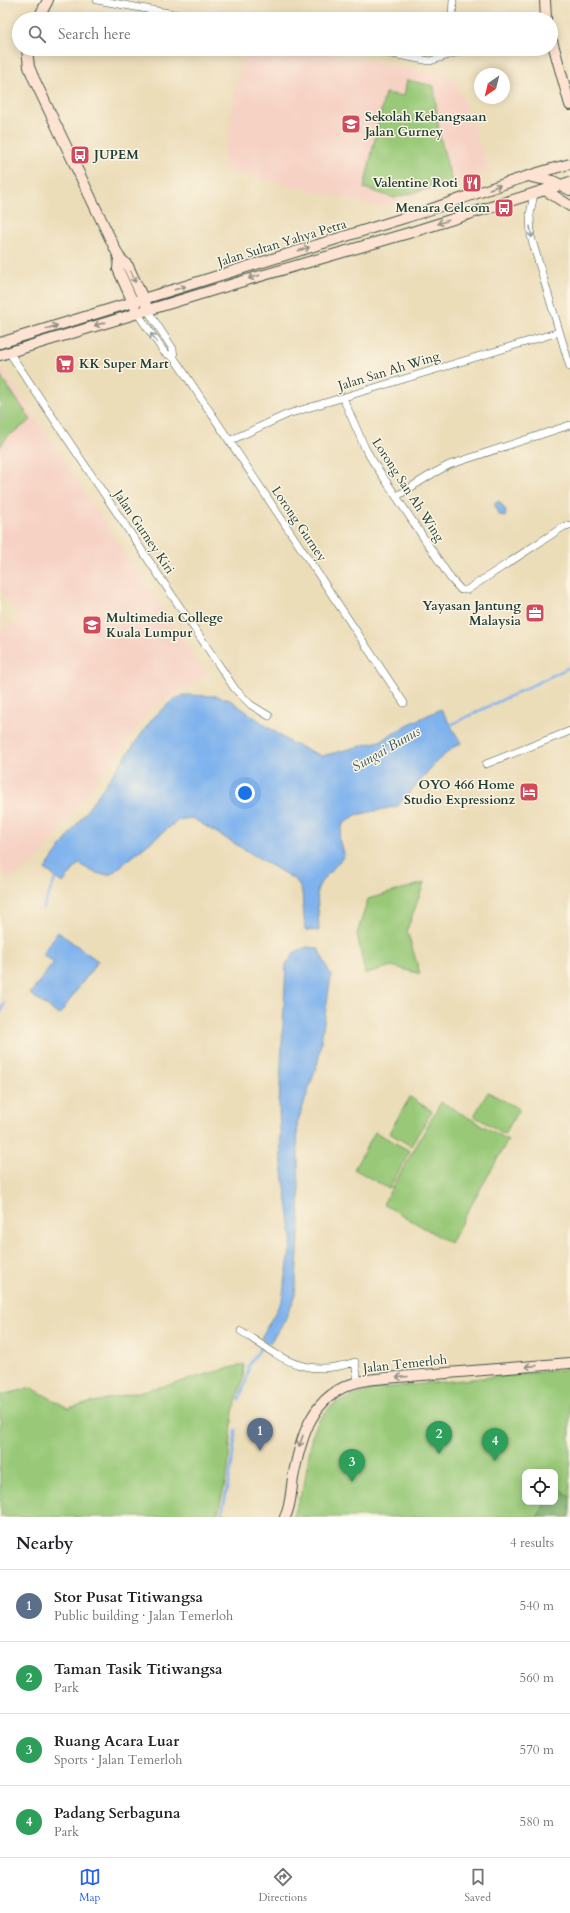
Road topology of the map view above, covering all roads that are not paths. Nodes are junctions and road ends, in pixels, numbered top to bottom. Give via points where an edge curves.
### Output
1 (48, 0) edge
2 (98, 0) edge
3 (453, 0) edge
4 (546, 0) edge
5 (42, 12) edge
6 (163, 12) edge
7 (452, 12) edge
8 (546, 12) edge
9 (28, 56) edge
10 (403, 56) edge
11 (441, 56) edge
12 (556, 56) edge
13 (570, 105) edge
14 (570, 164) edge
15 (524, 176) junction
16 (568, 186) edge
17 (545, 190) junction
18 (534, 193) junction
19 (570, 206) edge
20 (118, 257) junction
21 (143, 300) junction
22 (133, 303) junction
23 (148, 311) junction
24 (138, 314) junction
25 (560, 332) junction
26 (0, 343) edge
27 (4, 353) edge
28 (174, 358) junction
29 (570, 367) edge
30 (344, 398) junction
31 (570, 425) edge
32 (229, 441) junction
33 (397, 496) junction
34 (570, 525) edge
35 (404, 703) dead end
36 (269, 716) dead end
37 (570, 731) edge
38 (486, 764) dead end
39 (240, 1331) dead end
40 (570, 1363) edge
41 (358, 1382) junction
42 (285, 1517) edge

1 - 5 main road
2 - 6 street
3 - 7 street
4 - 8 main road
9 - 20 main road via 34,79
10 - 11 street via 430,61
12 - 13 main road
14 - 15 main road, Jalan Sultan Yahya Petra
15 - 16 main road via 543,178
21 -> 15 main road, Jalan Sultan Yahya Petra via 412,216
16 - 17 main road, Jalan Sultan Yahya Petra
17 - 18 main road, Jalan Sultan Yahya Petra
17 - 19 main road
18 -> 23 main road, Jalan Sultan Yahya Petra
18 -> 25 street via 530,220 531,236
20 -> 21 main road via 128,266
20 - 22 main road via 118,269
21 - 22 main road, Jalan Sultan Yahya Petra
21 - 23 main road
22 - 24 main road
26 -> 22 main road, Jalan Sultan Yahya Petra
23 - 24 main road, Jalan Sultan Yahya Petra
23 - 28 street, Lorong Gurney via 173,349
24 -> 27 main road, Jalan Sultan Yahya Petra
28 -> 24 street, Lorong Gurney via 164,352
25 - 29 street
25 - 30 street, Jalan San Ah Wing
27 - 36 street, Jalan Gurney Kiri via 235,689 251,705
28 - 32 street, Lorong Gurney
30 - 32 street, Jalan San Ah Wing via 288,414
30 - 33 street, Lorong San Ah Wing via 365,448
31 - 33 street via 446,466
32 - 35 street, Lorong Gurney
33 - 34 street, Lorong San Ah Wing via 451,579 462,590 467,590
37 - 38 street
39 - 41 street via 288,1362 312,1368 343,1366 355,1362
40 -> 41 main road, Jalan Temerloh
41 -> 42 main road, Jalan Temerloh via 329,1397 318,1407 306,1426 299,1447 288,1513

